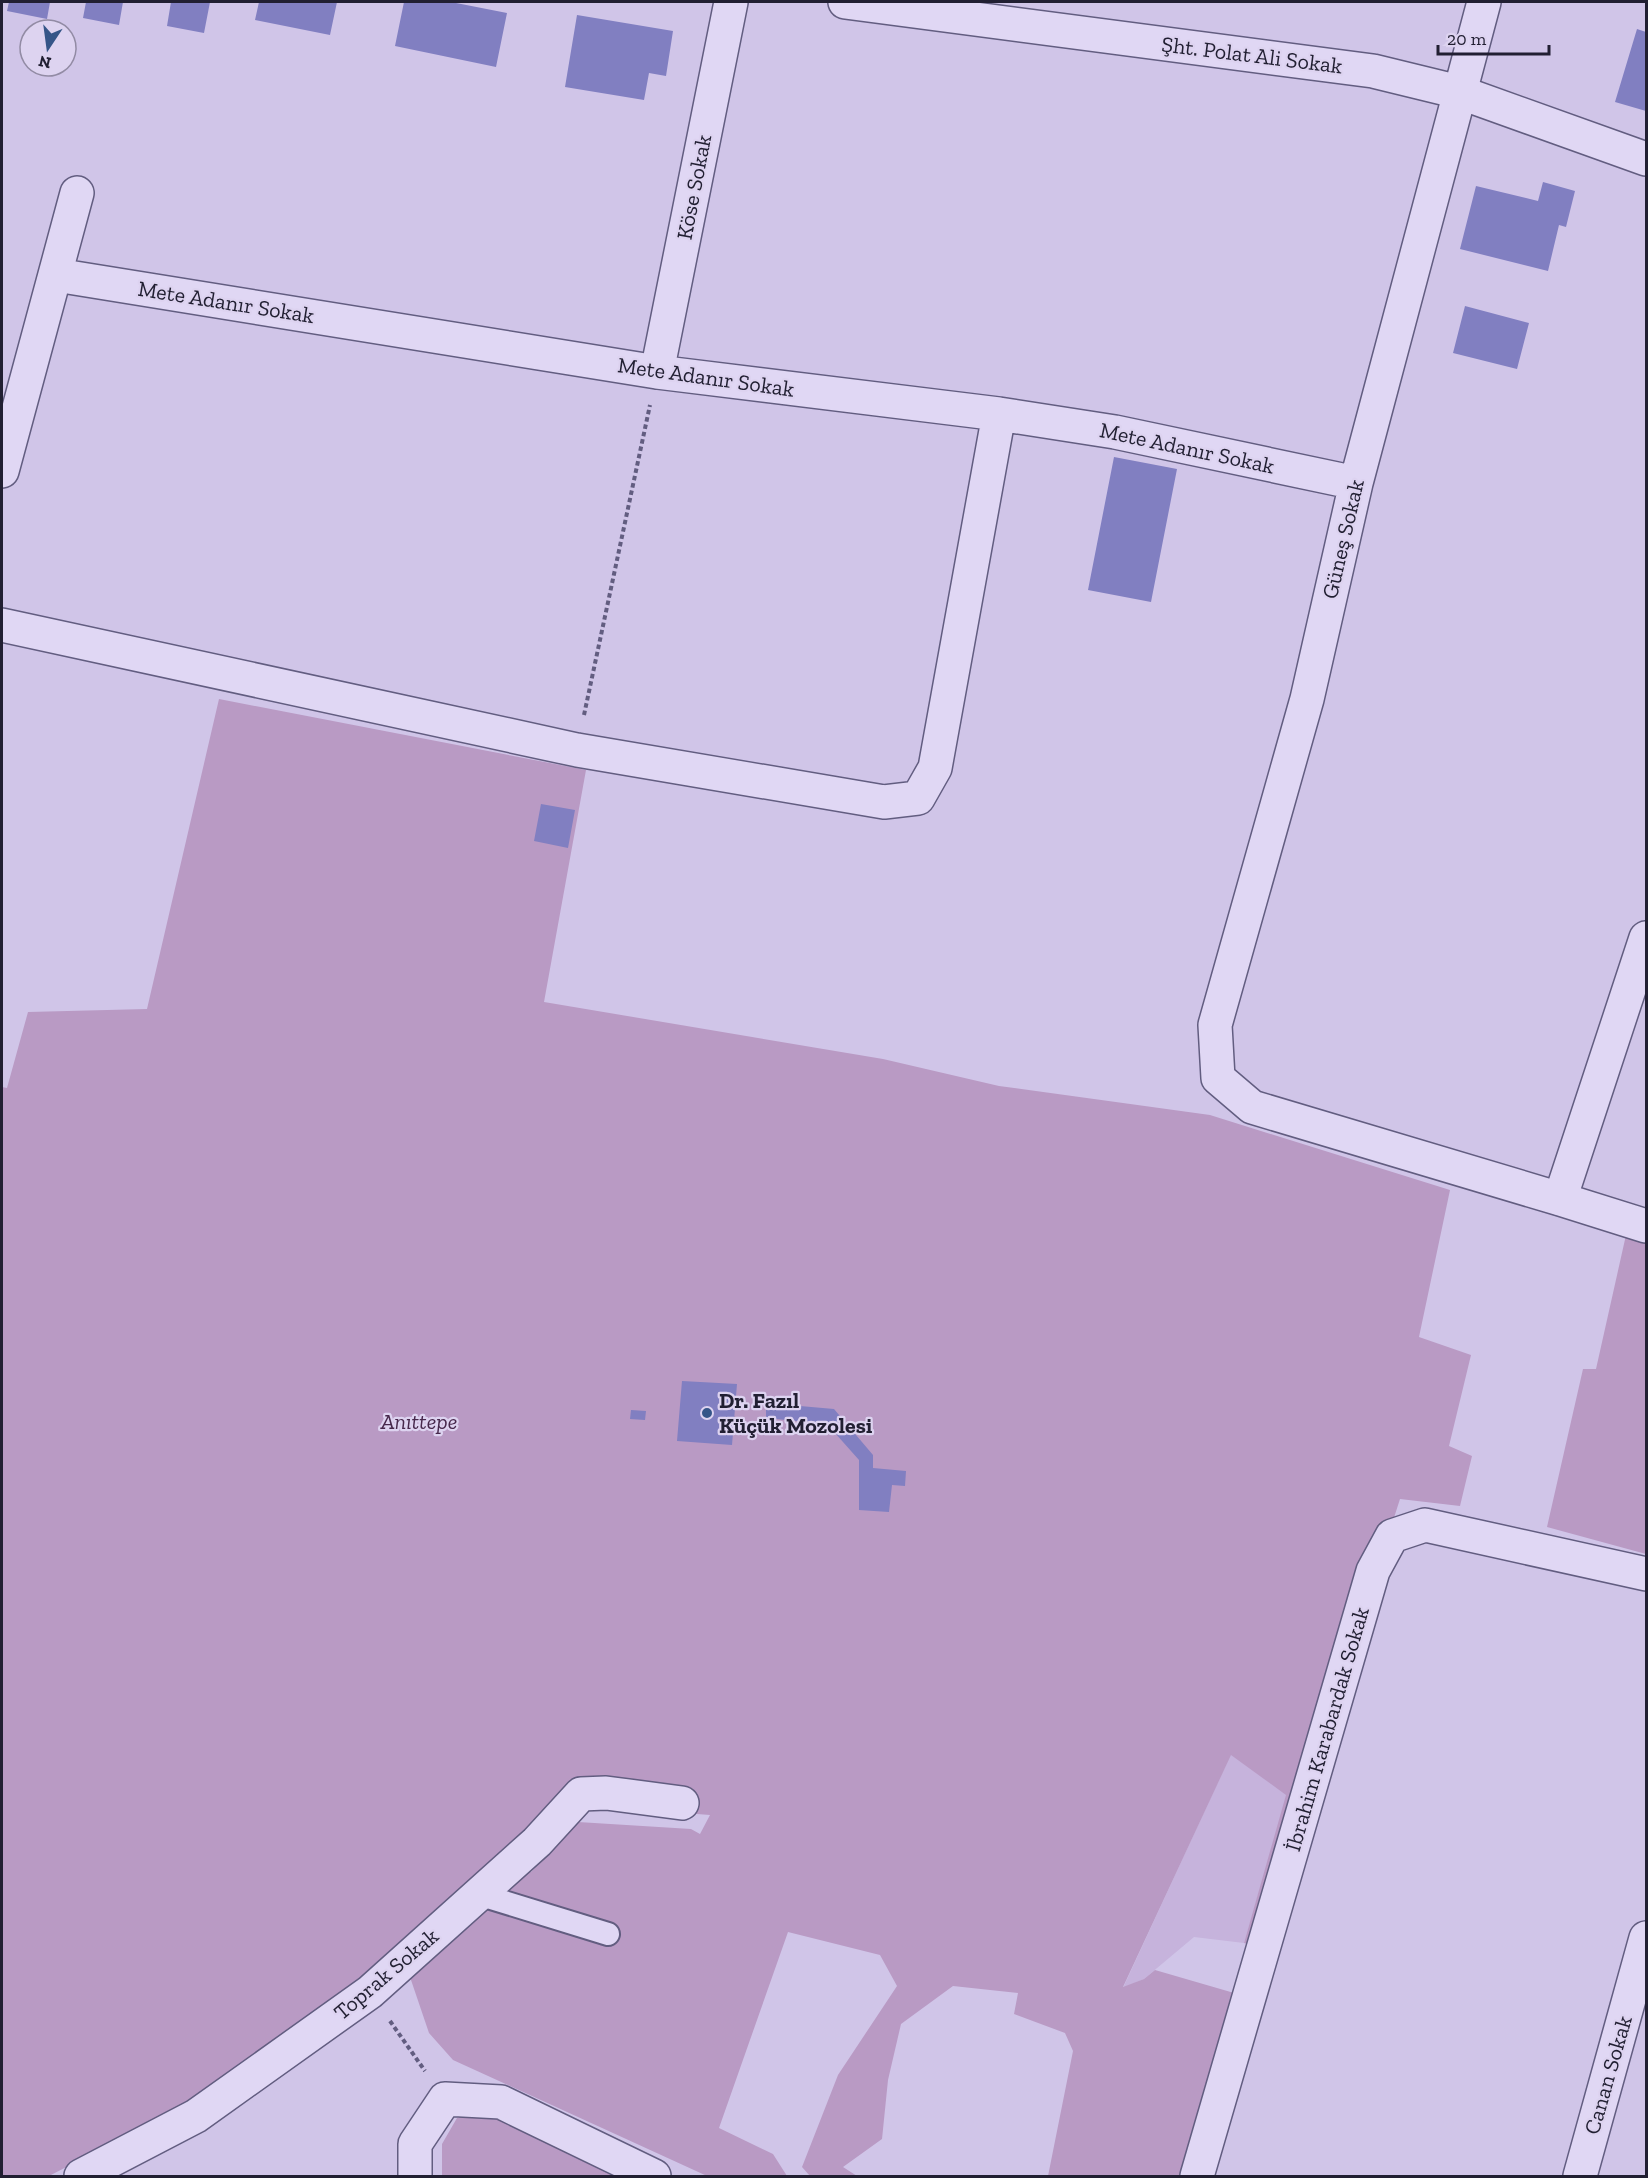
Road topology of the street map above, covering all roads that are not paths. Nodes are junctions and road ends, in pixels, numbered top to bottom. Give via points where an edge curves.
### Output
1 (731, 2) edge
2 (845, 2) edge
3 (1484, 2) edge
4 (1459, 92) junction
5 (1647, 159) edge
6 (77, 193) dead end
7 (56, 274) junction
8 (657, 372) junction
9 (999, 414) junction
10 (2, 471) edge
11 (1356, 483) junction
12 (2, 625) edge
13 (1647, 938) edge
14 (1560, 1199) junction
15 (1647, 1226) edge
16 (1647, 1574) edge
17 (682, 1803) dead end
18 (478, 1894) junction
19 (608, 1934) dead end
20 (1647, 1938) edge
21 (81, 2176) edge
22 (415, 2176) edge
23 (654, 2176) edge
24 (1197, 2176) edge
25 (1580, 2176) edge

1 - 8 street, Köse Sokak
2 - 4 street, Şht. Polat Ali Sokak via 1373,71
3 - 4 street, Güneş Sokak
4 - 5 street, Şht. Polat Ali Sokak
4 - 11 street, Güneş Sokak
6 - 7 street
7 - 8 street, Mete Adanır Sokak
7 - 10 street
8 - 9 street, Mete Adanır Sokak
9 - 11 street, Mete Adanır Sokak via 1115,432
9 - 12 street via 935,768 918,798 884,802 577,750
11 - 14 street, Güneş Sokak via 1307,699 1215,1025 1218,1078 1252,1107
13 - 14 street
14 - 15 street
16 - 24 street, İbrahim Karabardak Sokak via 1425,1525 1392,1536 1373,1571
17 - 18 street, Toprak Sokak via 606,1793 580,1794 537,1842
18 - 19 lane
18 - 21 street, Toprak Sokak via 370,1992 196,2116
20 - 25 street, Canan Sokak
22 - 23 street via 415,2144 445,2099 501,2102

